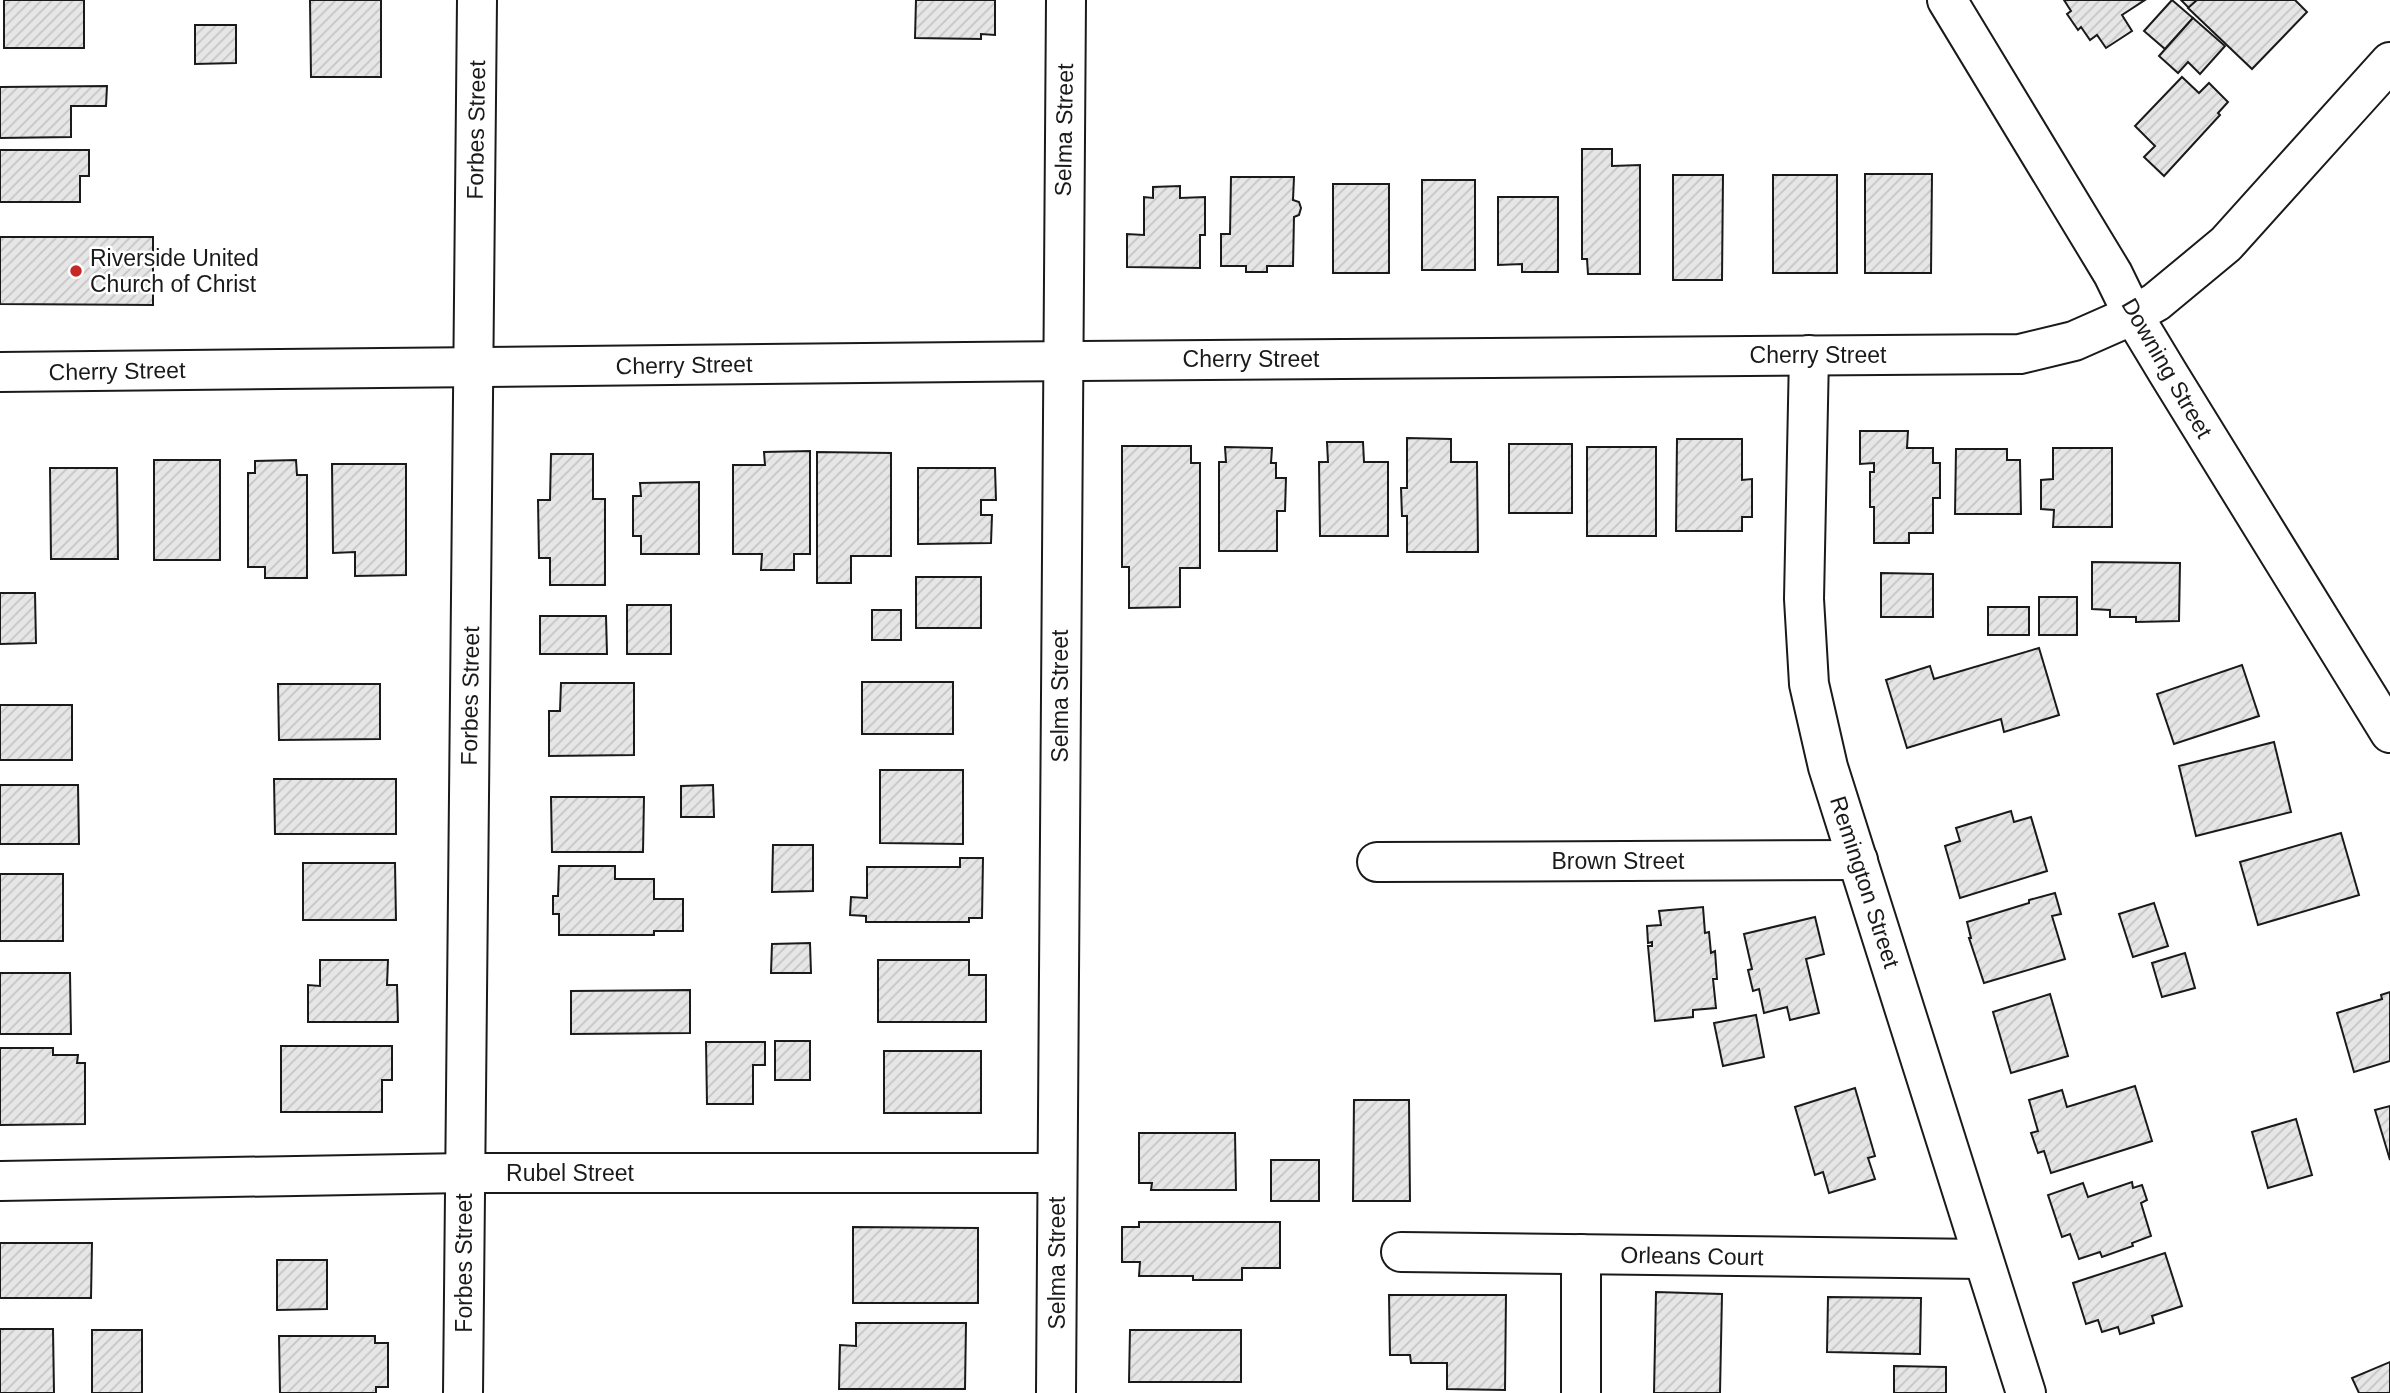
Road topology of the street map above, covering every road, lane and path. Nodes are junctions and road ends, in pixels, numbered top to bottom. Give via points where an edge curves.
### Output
1 (477, 0) edge
2 (1066, 0) edge
3 (1947, 0) edge
4 (2384, 81) edge
5 (2133, 315) junction
6 (1809, 355) junction
7 (1062, 360) junction
8 (472, 369) junction
9 (0, 372) edge
10 (2390, 733) edge
11 (1858, 860) junction
12 (1377, 862) dead end
13 (465, 1173) junction
14 (1057, 1173) junction
15 (0, 1181) edge
16 (1401, 1252) dead end
17 (1581, 1254) junction
18 (1983, 1259) junction
19 (463, 1393) edge
20 (1056, 1393) edge
21 (1581, 1393) edge
22 (2026, 1393) edge

1 - 8 street, Forbes Street
2 - 7 street, Selma Street
3 - 5 street, Downing Street via 2113,274
4 - 5 street, Cherry Street via 2225,244 2156,302
5 - 6 street, Cherry Street via 2074,341 2020,354
5 - 10 street, Downing Street
6 - 7 street, Cherry Street
6 - 11 street, Remington Street via 1804,599 1809,684 1828,767
7 - 8 street, Cherry Street
7 - 14 street, Selma Street
8 - 9 street, Cherry Street
8 - 13 street, Forbes Street
11 - 12 street, Brown Street
11 - 18 street, Remington Street
13 - 14 street, Rubel Street
13 - 15 street, Rubel Street
13 - 19 street, Forbes Street
14 - 20 street, Selma Street
16 - 17 street, Orleans Court
17 - 18 street, Orleans Court
17 - 21 street
18 - 22 street, Remington Street

